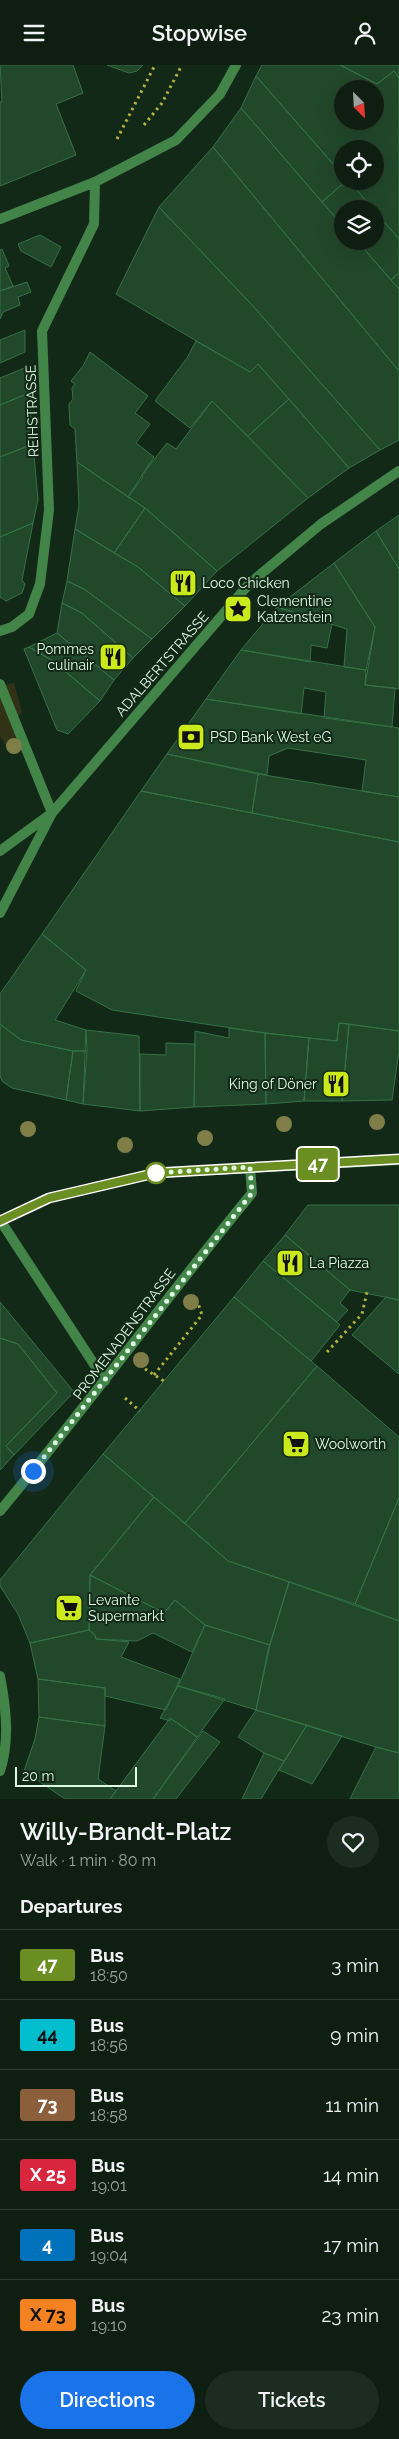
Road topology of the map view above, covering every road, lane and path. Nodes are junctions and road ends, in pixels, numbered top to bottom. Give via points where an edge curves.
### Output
1 (155, 65) edge
2 (236, 65) edge
3 (140, 95) dead end
4 (95, 182) junction
5 (0, 219) edge
6 (399, 471) edge
7 (0, 631) edge
8 (0, 684) edge
9 (52, 813) junction
10 (0, 851) edge
11 (0, 913) edge
12 (399, 1159) edge
13 (250, 1167) junction
14 (0, 1221) edge
15 (188, 1273) junction
16 (367, 1293) dead end
17 (327, 1351) dead end
18 (106, 1381) junction
19 (164, 1381) dead end
20 (0, 1511) edge
21 (0, 1676) edge
22 (0, 1771) edge

1 - 3 path
2 - 4 street via 220,94 176,140
4 - 5 street
4 - 7 street, REIHSTRASSE via 94,224 42,331 49,510 40,584 29,614 12,627
6 - 9 street, ADALBERTSTRASSE via 321,524 249,584
8 - 9 street
9 - 10 street, ADALBERTSTRASSE
9 - 11 street, ADALBERTSTRASSE
12 - 13 street
13 - 14 street via 156,1173 49,1198
13 - 15 street, PROMENADENSTRASSE via 252,1193
14 - 18 street
15 - 18 street, PROMENADENSTRASSE
15 - 19 path via 202,1315 154,1375
16 - 17 path via 362,1313
18 - 20 street, PROMENADENSTRASSE
21 - 22 street via 6,1707 5,1754

